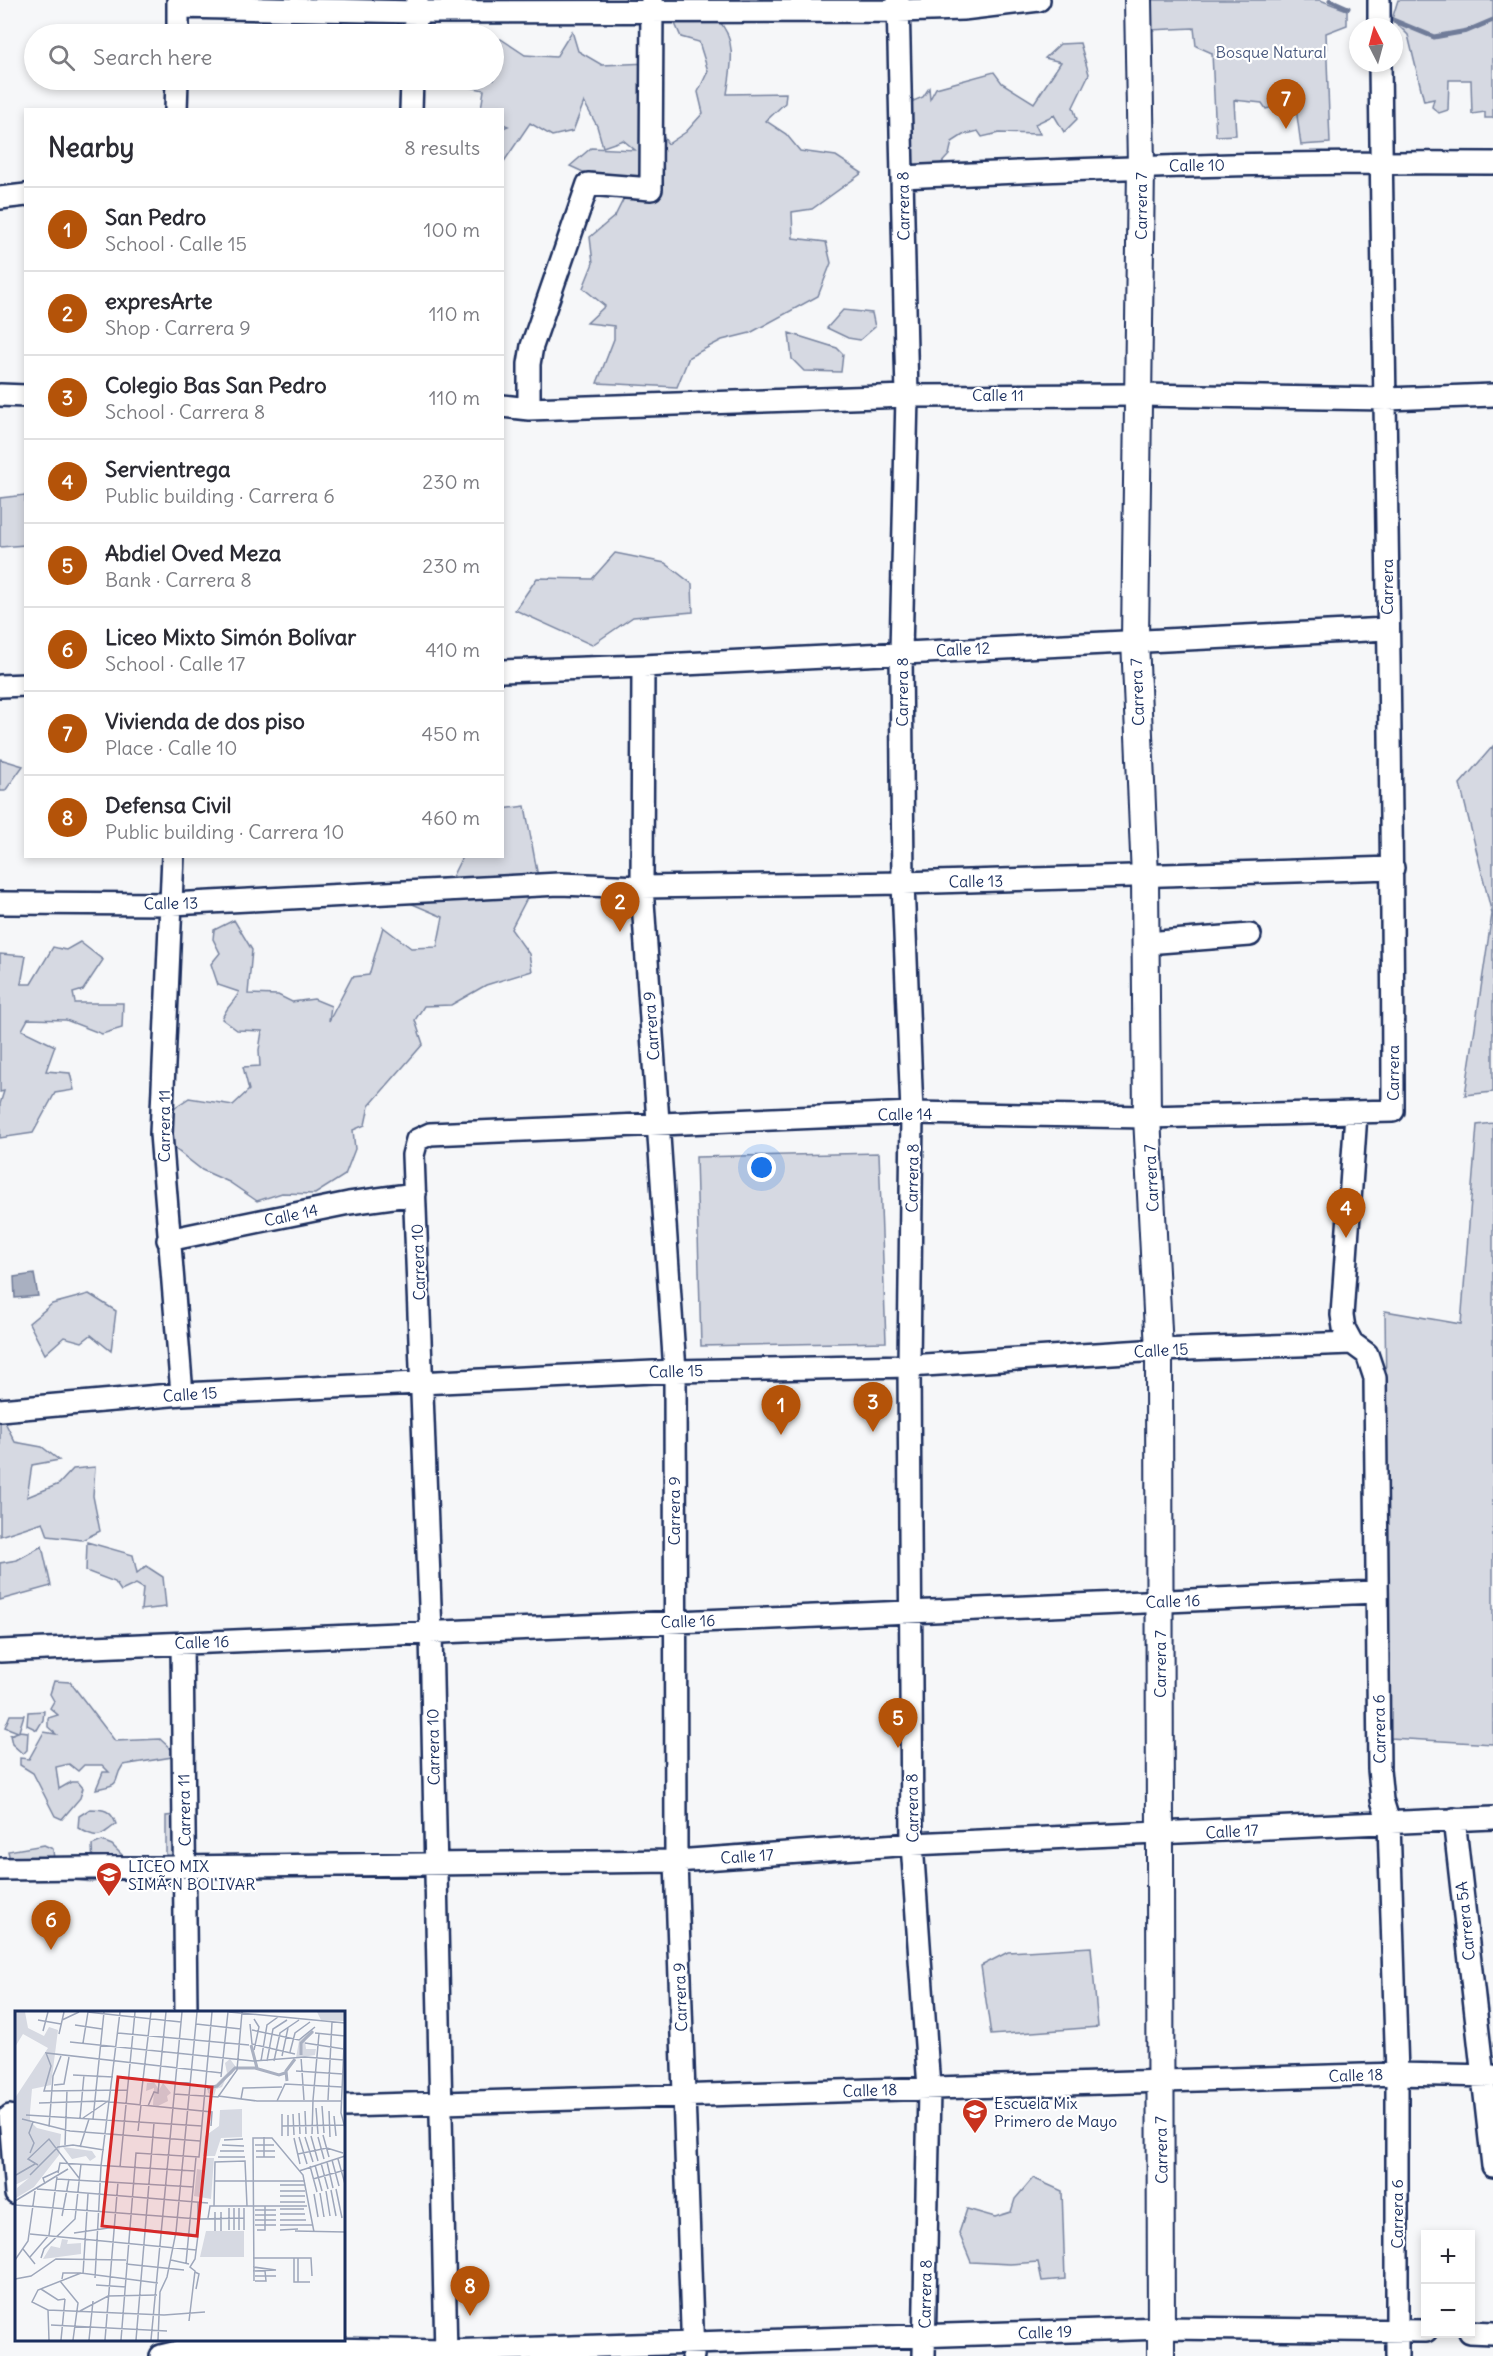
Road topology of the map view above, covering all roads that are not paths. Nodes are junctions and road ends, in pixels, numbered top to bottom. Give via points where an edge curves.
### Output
1 (1039, 0) edge
2 (1138, 0) edge
3 (1379, 0) edge
4 (178, 3) edge
5 (898, 5) edge
6 (417, 6) edge
7 (651, 6) edge
8 (1379, 18) edge
9 (178, 24) edge
10 (416, 24) edge
11 (1380, 72) edge
12 (177, 90) edge
13 (412, 90) edge
14 (176, 108) edge
15 (411, 108) edge
16 (1381, 162) junction
17 (1493, 164) edge
18 (1141, 166) junction
19 (902, 177) junction
20 (24, 195) edge
21 (0, 198) edge
22 (0, 395) edge
23 (1140, 395) junction
24 (1493, 395) edge
25 (24, 396) edge
26 (907, 396) junction
27 (1387, 399) junction
28 (504, 406) edge
29 (529, 409) junction
30 (1387, 629) junction
31 (1135, 640) junction
32 (901, 652) junction
33 (643, 666) junction
34 (510, 670) edge
35 (24, 685) edge
36 (0, 686) edge
37 (173, 858) edge
38 (1393, 868) junction
39 (1145, 877) junction
40 (903, 883) junction
41 (642, 887) junction
42 (0, 903) edge
43 (172, 904) junction
44 (1250, 935) dead end
45 (1146, 943) junction
46 (1394, 1111) joint
47 (912, 1113) junction
48 (1356, 1114) junction
49 (1148, 1117) junction
50 (658, 1123) junction
51 (417, 1140) joint
52 (415, 1194) junction
53 (168, 1240) junction
54 (1352, 1343) junction
55 (1159, 1350) junction
56 (909, 1366) junction
57 (675, 1371) junction
58 (422, 1383) junction
59 (182, 1394) junction
60 (0, 1410) edge
61 (1376, 1592) junction
62 (1159, 1601) junction
63 (911, 1612) junction
64 (674, 1622) junction
65 (431, 1632) junction
66 (182, 1643) junction
67 (0, 1650) edge
68 (1493, 1818) edge
69 (1454, 1819) junction
70 (1389, 1823) junction
71 (1161, 1834) junction
72 (912, 1844) junction
73 (676, 1861) junction
74 (185, 1866) junction
75 (436, 1866) junction
76 (0, 1869) edge
77 (186, 2011) edge
78 (1397, 2074) junction
79 (1488, 2077) edge
80 (1160, 2081) junction
81 (929, 2088) junction
82 (683, 2096) junction
83 (443, 2103) junction
84 (345, 2106) edge
85 (9, 2116) edge
86 (1493, 2166) edge
87 (15, 2183) edge
88 (1163, 2328) junction
89 (1397, 2330) junction
90 (1421, 2331) edge
91 (1475, 2332) edge
92 (1493, 2333) edge
93 (924, 2346) edge
94 (199, 2347) edge
95 (693, 2349) edge
96 (446, 2353) edge
97 (161, 2356) edge
98 (1161, 2356) edge
99 (1397, 2356) edge

1 - 5 street via 963,9
2 - 18 street, Carrera 7
3 - 8 street
4 - 6 street
4 - 9 street
5 - 7 street
5 - 19 street, Carrera 8
6 - 7 street
6 - 10 street
7 - 29 street via 651,189 588,184 531,345
11 - 16 street, Carrera
12 - 14 street
13 - 15 street
16 - 17 street, Calle 10
16 - 18 street, Calle 10
16 - 27 street, Carrera
18 - 19 street, Calle 10
18 - 23 street, Carrera 7
19 - 26 street, Carrera 8
20 - 21 street
22 - 25 street
23 - 26 street, Calle 11
23 - 27 street, Calle 11
23 - 31 street, Carrera 7
24 - 27 street, Calle 11
26 - 29 street, Calle 11
26 - 32 street, Carrera 8
27 - 30 street, Carrera
28 - 29 street, Calle 11
30 - 31 street, Calle 12
30 - 38 street, Carrera
31 - 32 street, Calle 12
31 - 39 street, Carrera 7
32 - 33 street, Calle 12
32 - 40 street, Carrera 8
33 - 34 street, Calle 12
33 - 41 street, Carrera 9
35 - 36 street
37 - 43 street, Carrera 11
38 - 39 street, Calle 13
38 - 46 street, Carrera
39 - 40 street, Calle 13
39 - 45 street, Carrera 7
40 - 41 street, Calle 13
40 - 47 street, Carrera 8
41 - 43 street, Calle 13 via 559,884
41 - 50 street, Carrera 9
42 - 43 street, Calle 13
43 - 53 street, Carrera 11 via 161,1134
44 - 45 street
45 - 49 street, Carrera 7
46 - 48 street, Calle 14
47 - 49 street, Calle 14
47 - 50 street, Calle 14
47 - 56 street, Carrera 8
48 - 49 street, Calle 14
48 - 54 street, Carrera 6 via 1342,1316
49 - 55 street, Carrera 7
50 - 51 street, Calle 14 via 430,1134
50 - 57 street, Carrera 9
51 - 52 street, Carrera 10 via 413,1155
52 - 53 street, Calle 14 via 350,1203
52 - 58 street, Carrera 10
53 - 59 street, Carrera 11
54 - 55 street, Calle 15
54 - 61 street, Carrera 6 via 1367,1354 1375,1378
55 - 56 street, Calle 15
55 - 62 street, Carrera 7
56 - 57 street, Calle 15
56 - 63 street, Carrera 8
57 - 58 street, Calle 15
57 - 64 street, Carrera 9
58 - 59 street, Calle 15
58 - 65 street, Carrera 10
59 - 60 street, Calle 15
61 - 62 street, Calle 16
61 - 70 street, Carrera 6 via 1379,1769
62 - 63 street, Calle 16
62 - 71 street, Carrera 7
63 - 64 street, Calle 16
63 - 72 street, Carrera 8
64 - 65 street, Calle 16
64 - 73 street, Carrera 9
65 - 66 street, Calle 16
65 - 75 street, Carrera 10
66 - 67 street, Calle 16
66 - 74 street, Carrera 11
68 - 69 street, Calle 17
69 - 70 street, Calle 17
69 - 79 street, Carrera 5A
70 - 71 street, Calle 17
70 - 78 street, Carrera 6
71 - 72 street, Calle 17
71 - 80 street, Carrera 7
72 - 73 street, Calle 17
72 - 81 street, Carrera 8
73 - 75 street, Calle 17
73 - 82 street, Carrera 9
74 - 75 street, Calle 17
74 - 76 street, Calle 17
74 - 77 street, Carrera 11
75 - 83 street, Carrera 10
78 - 79 street, Calle 18
78 - 80 street, Calle 18
78 - 89 street, Carrera 6
79 - 86 street, Carrera 5A
80 - 81 street, Calle 18
80 - 88 street, Carrera 7
81 - 82 street, Calle 18
81 - 93 street, Carrera 8
82 - 83 street, Calle 18
82 - 95 street, Carrera 9
83 - 84 street, Calle 18
83 - 96 street, Carrera 10
85 - 87 street
88 - 89 street, Calle 19
88 - 93 street, Calle 19
88 - 98 street, Carrera 7
89 - 90 street, Calle 19
89 - 99 street, Carrera 6
91 - 92 street
93 - 95 street, Calle 19
94 - 96 street, Calle 19
94 - 97 street, Calle 19
95 - 96 street, Calle 19

